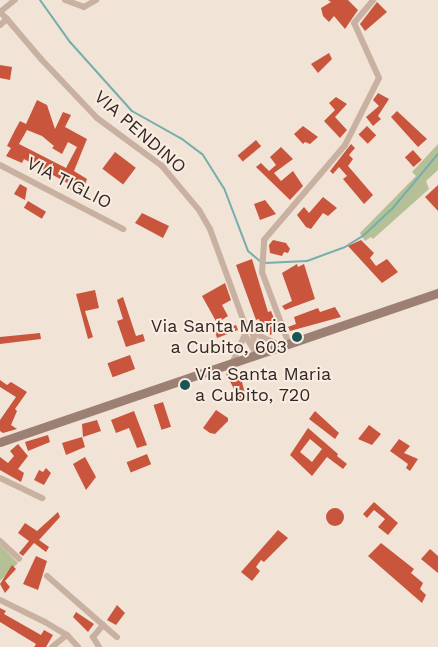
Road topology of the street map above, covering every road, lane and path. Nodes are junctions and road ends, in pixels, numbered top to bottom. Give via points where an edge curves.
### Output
1 (15, 0) edge
2 (65, 0) edge
3 (96, 0) edge
4 (372, 0) edge
5 (3, 18) edge
6 (0, 165) edge
7 (123, 229) dead end
8 (438, 294) edge
9 (248, 334) junction
10 (286, 345) junction
11 (257, 355) junction
12 (231, 364) junction
13 (0, 442) edge
14 (0, 478) edge
15 (42, 498) dead end
16 (0, 542) edge
17 (19, 559) dead end
18 (47, 576) dead end
19 (0, 600) edge
20 (103, 625) junction
21 (67, 635) junction
22 (117, 637) dead end
23 (52, 647) edge
24 (78, 647) edge
25 (99, 647) edge

1 - 5 street
2 - 3 street via 84,7
4 - 10 street via 354,24 379,78 345,145 264,240 261,261
5 - 9 street, VIA PENDINO via 97,118 166,171 199,210 210,229
6 - 7 street, VIA TIGLIO
8 - 10 main road
9 - 10 street
9 - 11 street, VIA PENDINO
9 - 12 street
10 - 11 main road
11 - 12 main road
12 - 13 main road
14 - 15 street
16 - 17 street
18 - 20 street
19 - 21 street
20 - 22 street
20 - 25 street via 93,637
21 - 23 street
21 - 24 street

